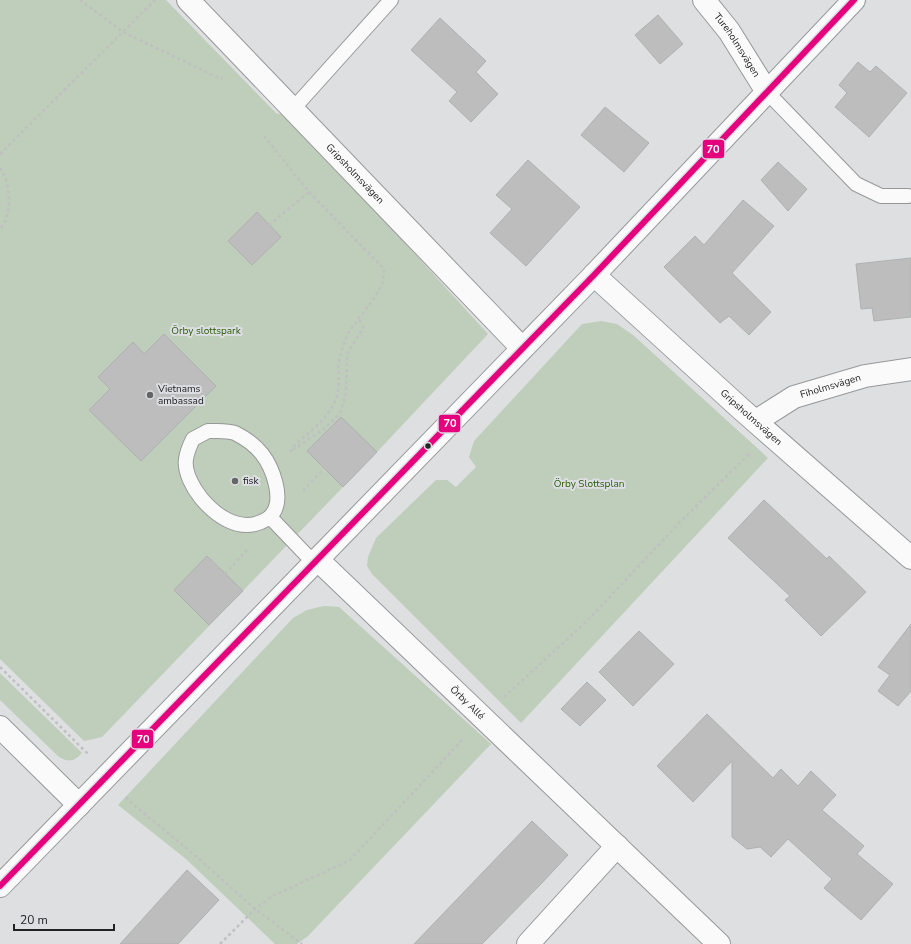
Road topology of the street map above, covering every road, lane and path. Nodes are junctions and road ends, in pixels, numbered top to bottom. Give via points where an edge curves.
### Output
1 (80, 0) edge
2 (155, 0) edge
3 (188, 0) edge
4 (391, 0) edge
5 (704, 0) edge
6 (854, 0) edge
7 (123, 32) junction
8 (262, 76) junction
9 (767, 92) junction
10 (293, 109) junction
11 (264, 136) dead end
12 (0, 154) edge
13 (0, 168) edge
14 (309, 192) junction
15 (908, 196) dead end
16 (269, 225) dead end
17 (0, 229) edge
18 (594, 275) junction
19 (359, 319) junction
20 (522, 348) junction
21 (911, 369) edge
22 (756, 421) junction
23 (270, 517) junction
24 (911, 558) edge
25 (316, 561) junction
26 (0, 667) edge
27 (0, 727) edge
28 (110, 773) junction
29 (79, 805) junction
30 (617, 846) junction
31 (0, 886) edge
32 (302, 944) edge
33 (528, 944) edge
34 (719, 944) edge

1 - 7 path
2 - 7 path
3 - 8 street, Gripsholmsvägen
4 - 10 lane
5 - 9 street, Tureholmsvägen via 729,31
6 - 9 street
7 - 8 path via 219,78 241,79
7 - 12 path
8 - 10 street, Gripsholmsvägen
9 - 15 lane via 856,184 881,196
9 - 18 street
10 - 20 street, Gripsholmsvägen
11 - 14 path
13 - 17 path via 8,186 9,205
14 - 16 path
14 - 19 path via 384,269 383,282
18 - 20 street
18 - 22 street, Gripsholmsvägen
19 - 19 path via 348,333 342,349 338,365 337,396 333,406 320,423 290,452 325,428 340,413 346,394 347,354 363,328
20 - 25 street
21 - 22 street, Fiholmsvägen via 865,376 794,397
22 - 24 street, Gripsholmsvägen
23 - 23 lane via 278,500 270,468 261,453 250,442 234,433 208,432 193,438 186,459 188,474 193,486 214,512 228,521 242,525 256,524
23 - 25 lane
25 - 28 street
25 - 30 street, Örby Allé
26 - 28 path
27 - 29 street
28 - 29 street
28 - 32 path via 128,800 255,909
29 - 31 street
30 - 33 street
30 - 34 street, Örby Allé

